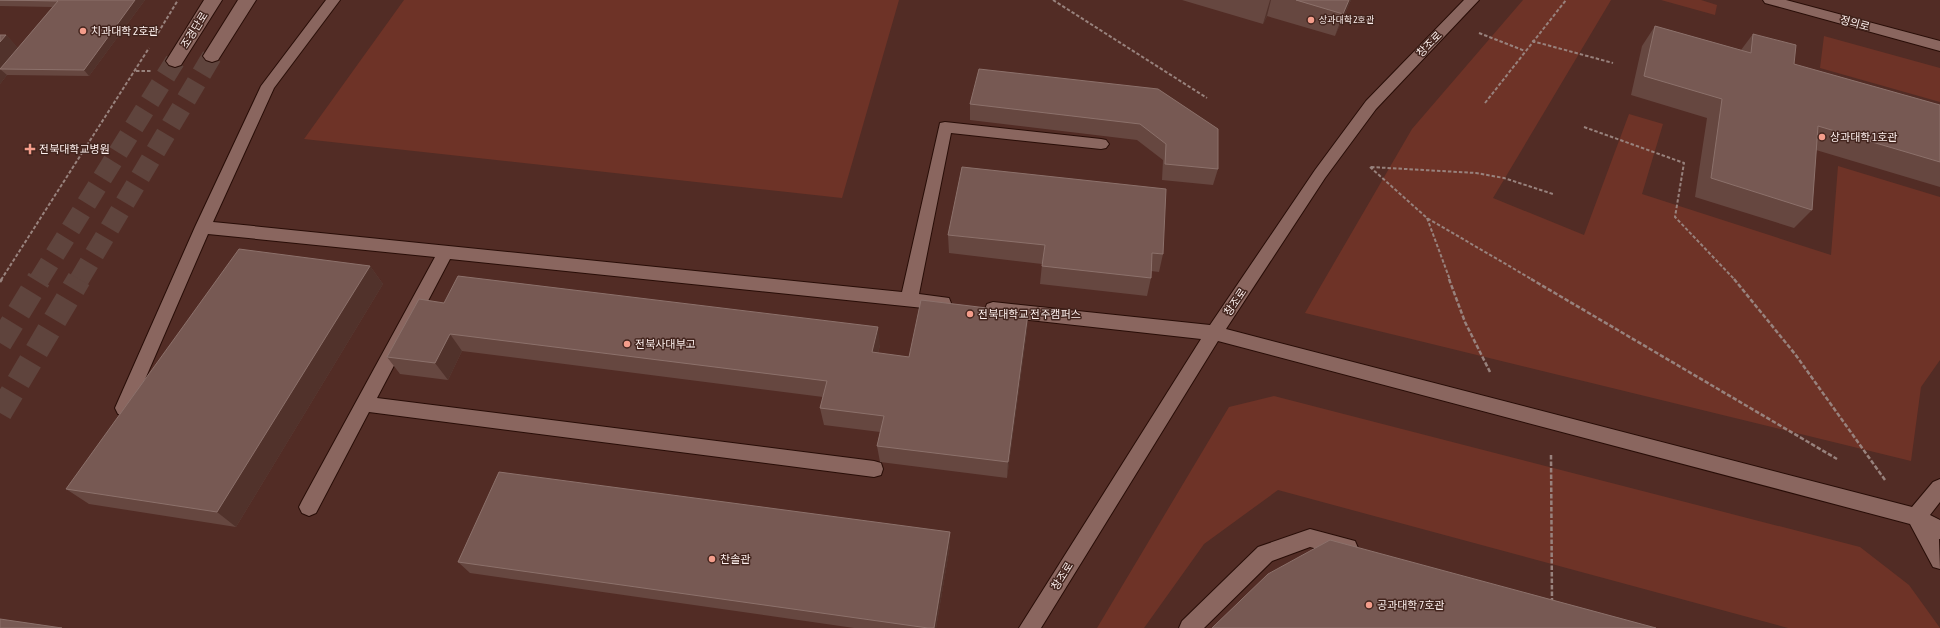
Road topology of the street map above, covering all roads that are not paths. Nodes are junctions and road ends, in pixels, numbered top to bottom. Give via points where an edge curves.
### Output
1 (213, 0) edge
2 (246, 0) edge
3 (333, 0) edge
4 (1472, 0) edge
5 (1770, 0) edge
6 (1940, 46) edge
7 (212, 56) tunnel mouth
8 (175, 61) tunnel mouth
9 (1102, 144) dead end
10 (203, 227) junction
11 (445, 253) junction
12 (909, 300) junction
13 (956, 305) edge
14 (979, 307) edge
15 (1214, 333) junction
16 (365, 404) junction
17 (124, 408) edge
18 (874, 469) dead end
19 (1940, 488) edge
20 (309, 507) dead end
21 (1916, 517) junction
22 (1940, 530) edge
23 (1363, 552) edge
24 (1940, 560) edge
25 (1029, 628) edge
26 (1189, 628) edge

1 - 8 street, 조경단로
2 - 7 street
3 - 10 lane via 268,86
4 - 15 lane, 창조로 via 1371,105 1320,174
5 - 6 lane, 정의로
9 - 12 lane via 945,127
10 - 11 lane
10 - 17 lane
11 - 12 lane
11 - 16 lane
12 - 13 lane
14 - 15 lane
15 - 21 lane
15 - 25 lane, 창조로
16 - 18 lane
16 - 20 lane
19 - 21 lane
21 - 22 lane
21 - 24 lane
23 - 26 lane via 1310,538 1265,554

